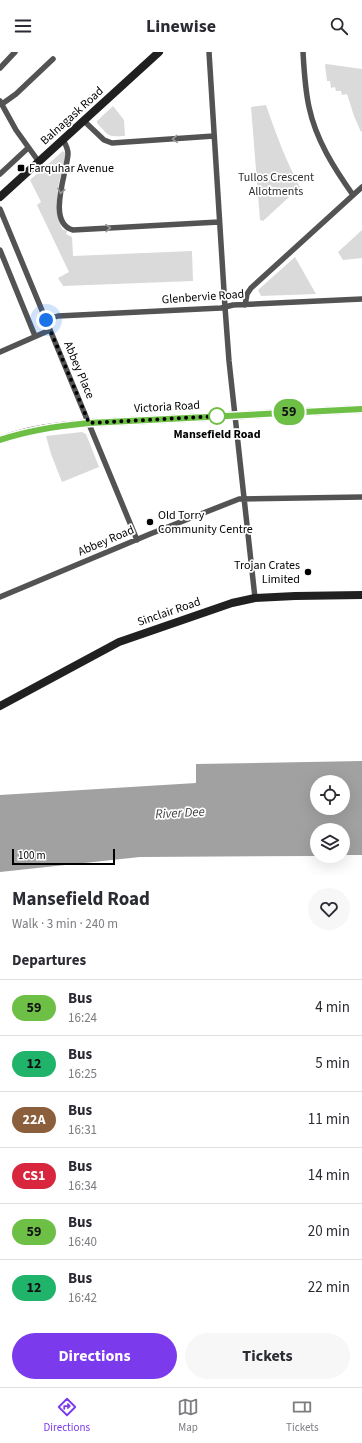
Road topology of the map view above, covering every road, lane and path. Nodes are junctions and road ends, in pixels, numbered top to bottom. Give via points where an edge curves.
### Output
1 (15, 52) edge
2 (159, 52) edge
3 (209, 52) edge
4 (303, 52) edge
5 (53, 59) dead end
6 (0, 68) edge
7 (1, 102) edge
8 (84, 121) junction
9 (214, 136) junction
10 (63, 140) junction
11 (28, 148) junction
12 (39, 162) junction
13 (0, 174) edge
14 (362, 187) edge
15 (353, 195) junction
16 (0, 197) edge
17 (0, 209) edge
18 (219, 222) junction
19 (0, 250) edge
20 (362, 299) edge
21 (246, 305) junction
22 (224, 307) junction
23 (46, 320) junction
24 (50, 330) junction
25 (35, 336) junction
26 (0, 352) edge
27 (362, 408) edge
28 (235, 415) junction
29 (89, 423) junction
30 (0, 440) edge
31 (362, 497) edge
32 (244, 498) junction
33 (137, 540) junction
34 (362, 595) edge
35 (0, 597) edge
36 (255, 598) junction
37 (0, 706) edge

1 - 6 street
2 - 8 street, Balnagask Road
3 - 9 street
4 - 15 street via 308,101 315,125 335,169
5 - 7 street via 16,94
7 - 11 street
9 -> 8 street via 112,143 104,140
8 - 10 street, Balnagask Road
9 - 18 street
10 - 12 street, Balnagask Road
10 -> 18 street via 68,154 60,210 61,219 69,229
11 - 12 street
11 - 13 street
12 - 16 street, Balnagask Road
14 - 15 street
15 - 21 street via 251,288 246,294
17 - 23 street, Abbey Place
18 - 22 street
19 - 25 street
20 - 21 street, Glenbervie Road
21 - 22 street, Glenbervie Road
22 - 23 street, Glenbervie Road via 58,316
22 - 28 street
23 - 24 street, Abbey Place
24 - 25 street
24 - 29 street, Abbey Place
25 - 26 street
27 - 28 street, Victoria Road
28 - 29 street, Victoria Road
28 - 32 street
29 - 30 street, Victoria Road via 23,432
29 - 33 street, Abbey Place
31 - 32 street, Abbey Road
32 - 33 street, Abbey Road
32 - 36 street
33 - 35 street, Abbey Road
34 - 36 street, Sinclair Road
36 - 37 street, Sinclair Road via 196,614 119,642

